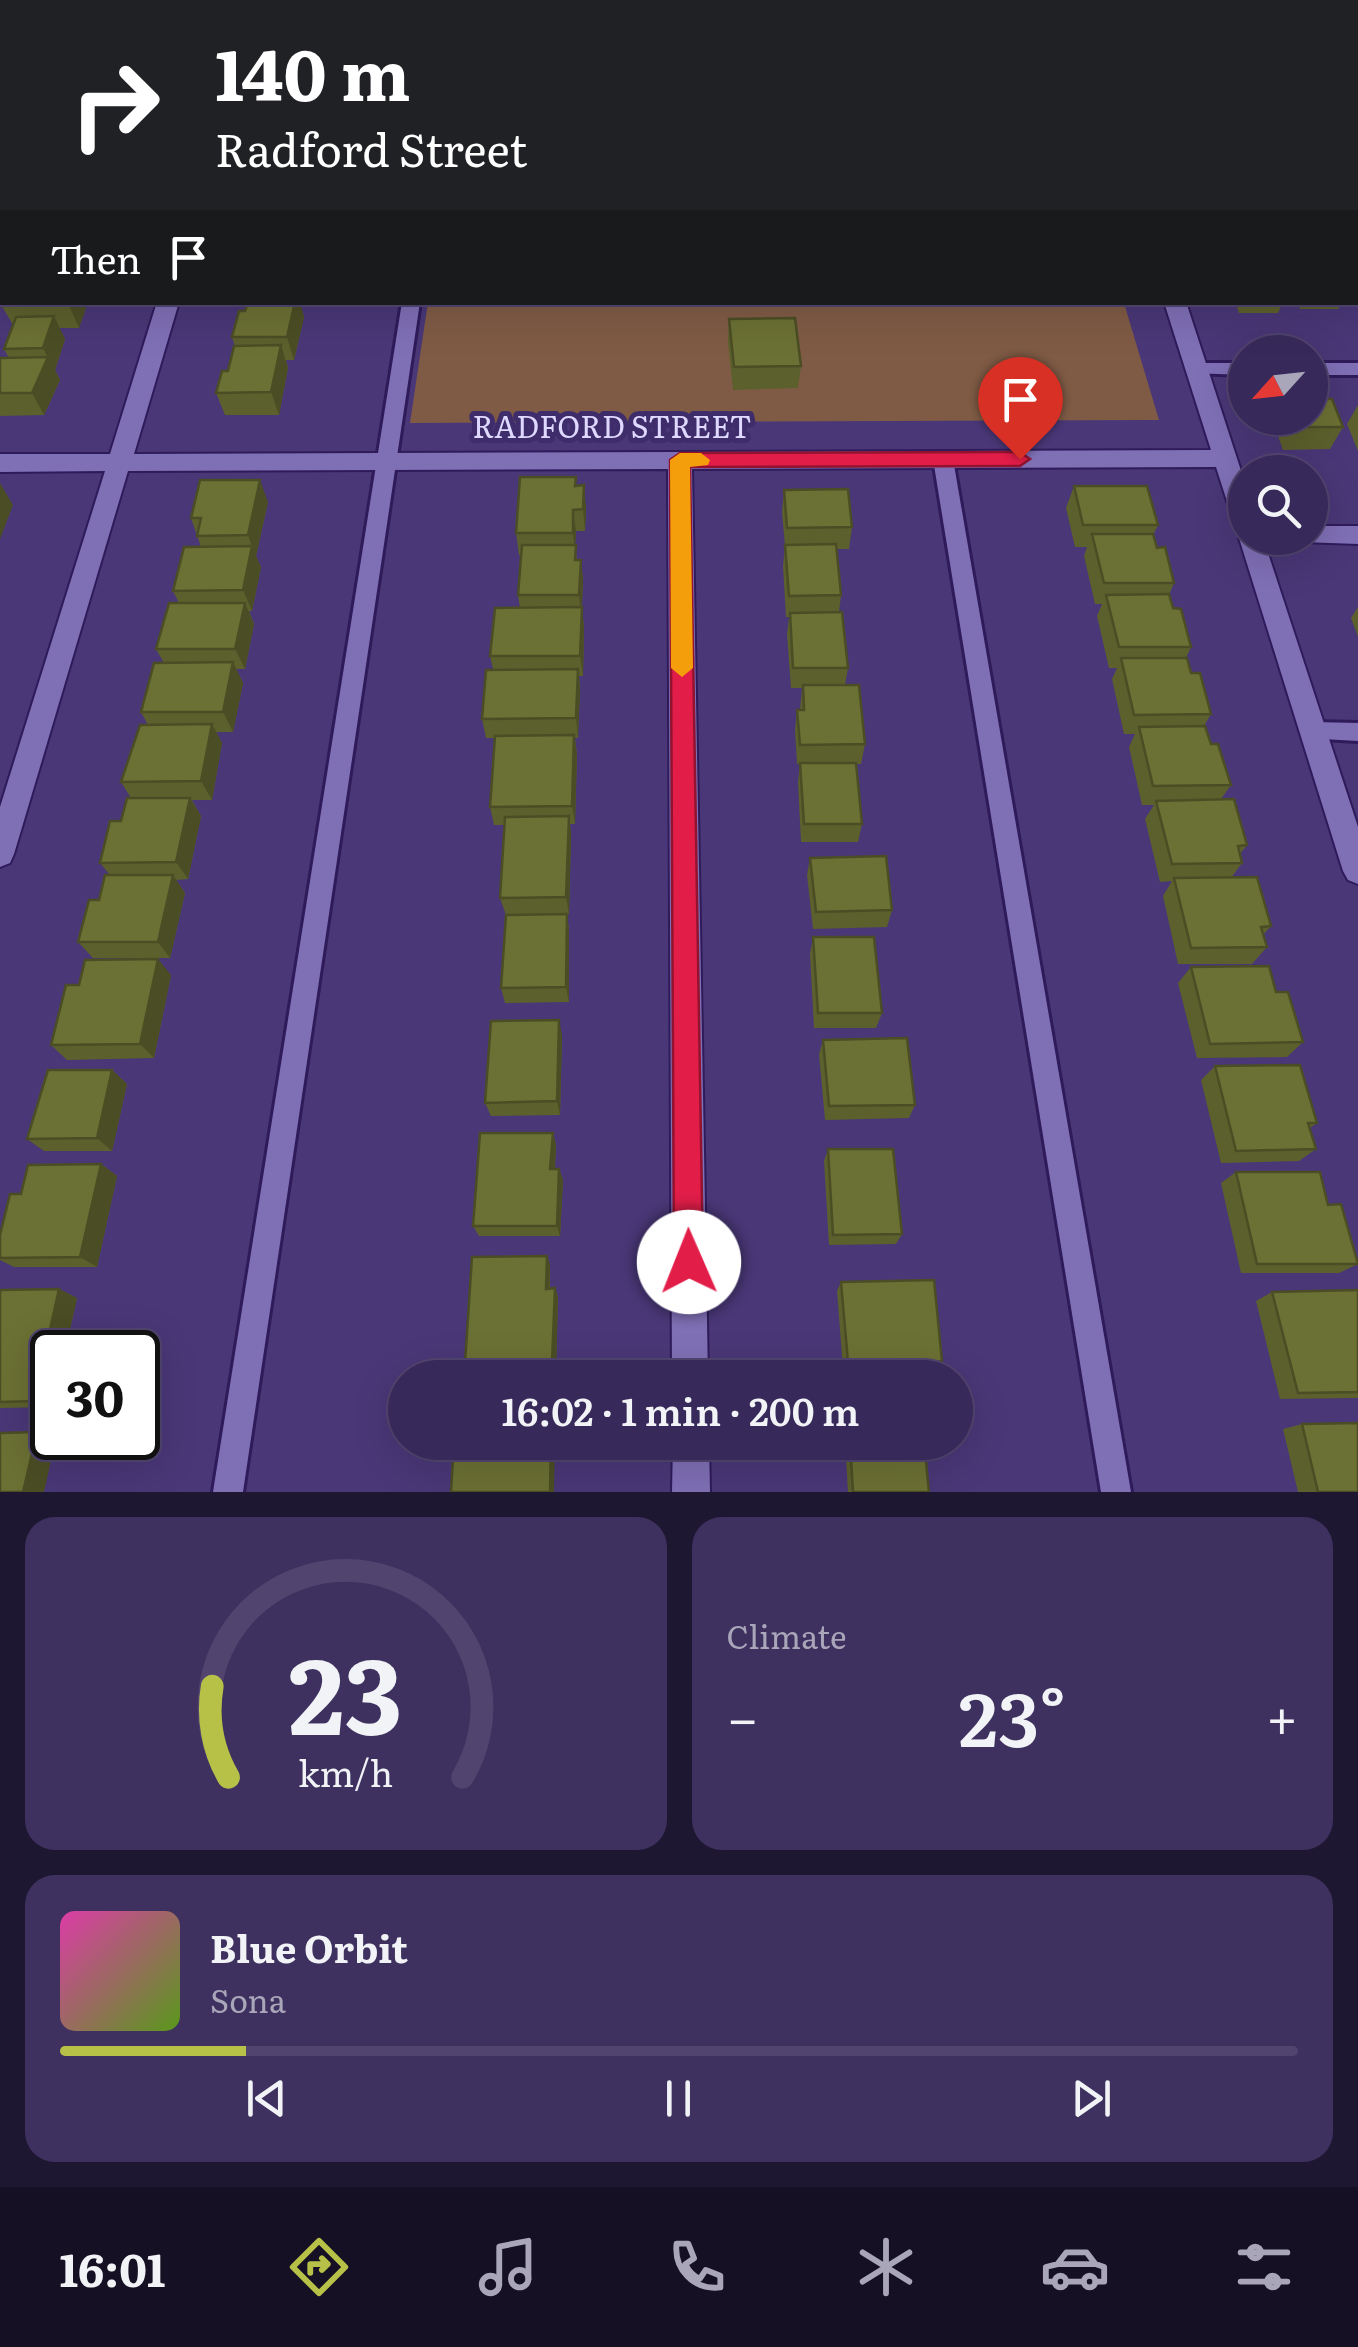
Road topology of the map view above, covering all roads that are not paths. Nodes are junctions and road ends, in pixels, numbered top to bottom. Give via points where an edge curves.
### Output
1 (167, 305) edge
2 (411, 305) edge
3 (1175, 305) edge
4 (1196, 369) junction
5 (1228, 369) edge
6 (1328, 369) edge
7 (1358, 369) edge
8 (1225, 458) junction
9 (943, 459) junction
10 (680, 460) junction
11 (0, 462) edge
12 (117, 462) junction
13 (386, 462) junction
14 (1228, 467) edge
15 (1328, 535) edge
16 (1358, 535) edge
17 (1256, 555) edge
18 (1313, 732) junction
19 (1358, 732) edge
20 (0, 854) edge
21 (1358, 871) edge
22 (690, 1360) edge
23 (691, 1460) edge
24 (228, 1492) edge
25 (691, 1492) edge
26 (1116, 1492) edge

1 - 12 street
2 - 13 lane
3 - 4 street
4 - 5 lane
4 - 8 street
6 - 7 lane
8 - 9 street, RADFORD STREET
8 - 14 street
9 - 10 street, RADFORD STREET
9 - 26 lane
10 - 13 street, RADFORD STREET
10 - 22 street
11 - 12 street, RADFORD STREET
12 - 13 street, RADFORD STREET
12 - 20 street
13 - 24 lane
15 - 16 street
17 - 18 street
18 - 19 lane
18 - 21 street
23 - 25 street

